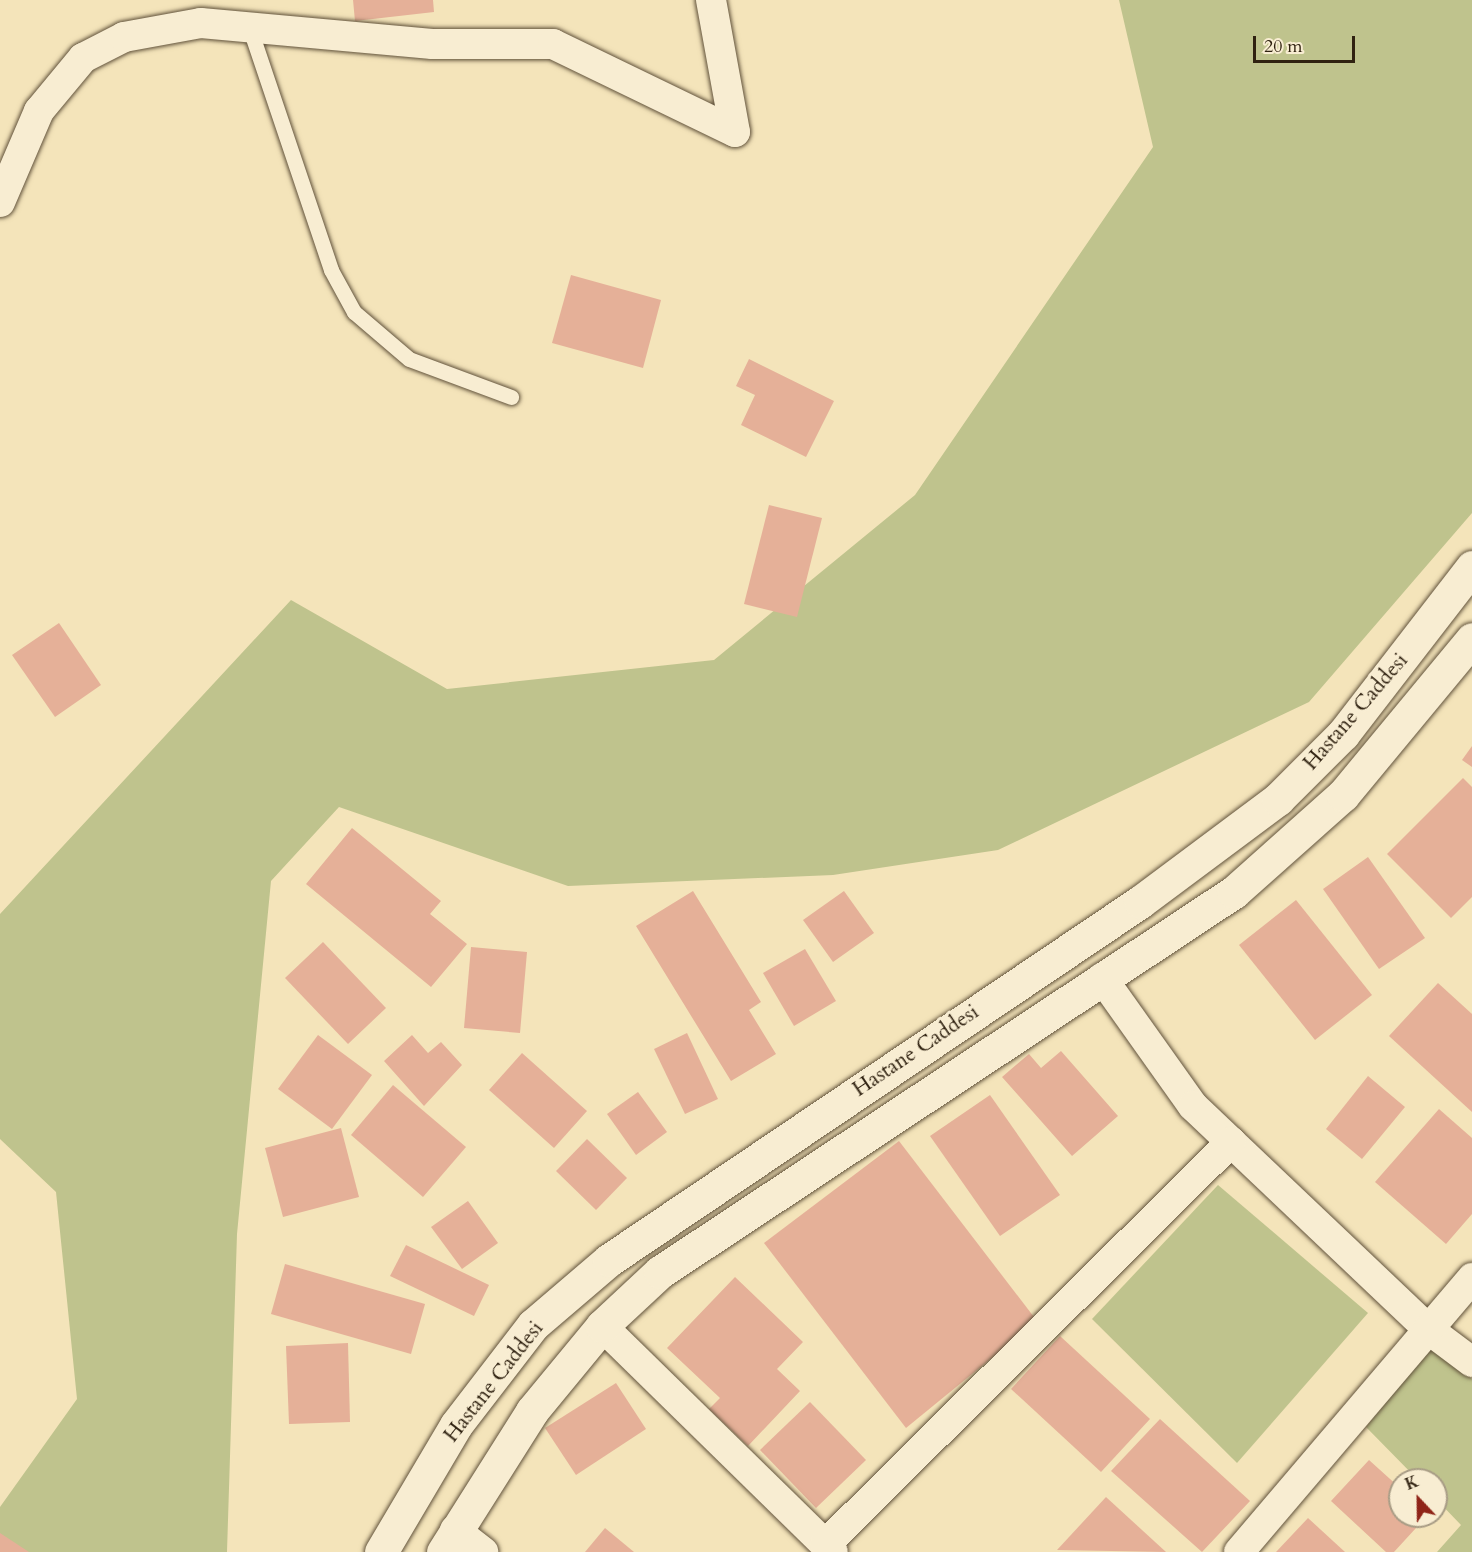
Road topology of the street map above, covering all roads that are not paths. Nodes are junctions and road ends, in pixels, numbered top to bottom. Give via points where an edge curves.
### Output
1 (711, 0) edge
2 (250, 29) junction
3 (0, 202) edge
4 (511, 397) dead end
5 (1472, 567) edge
6 (1472, 639) edge
7 (1102, 978) junction
8 (1231, 1142) junction
9 (1472, 1278) edge
10 (602, 1326) junction
11 (1428, 1329) junction
12 (1472, 1362) edge
13 (449, 1541) edge
14 (829, 1548) edge
15 (381, 1552) edge
16 (483, 1552) edge
17 (1239, 1552) edge

1 - 2 street via 735,132 553,44 432,44
2 - 3 street via 201,23 124,37 82,58 39,111
2 - 4 lane via 331,270 354,312 409,359
5 - 15 main road, Hastane Caddesi via 1343,734 1278,799 1140,902 609,1260 533,1325 456,1425
6 - 7 main road, Hastane Caddesi via 1343,795 1234,892
7 - 8 street via 1193,1106
7 - 10 main road, Hastane Caddesi via 660,1272
8 - 11 street
8 - 14 street
9 - 11 street
10 - 13 main road, Hastane Caddesi via 532,1411
10 - 14 street
11 - 12 street
11 - 17 street
13 - 16 street

